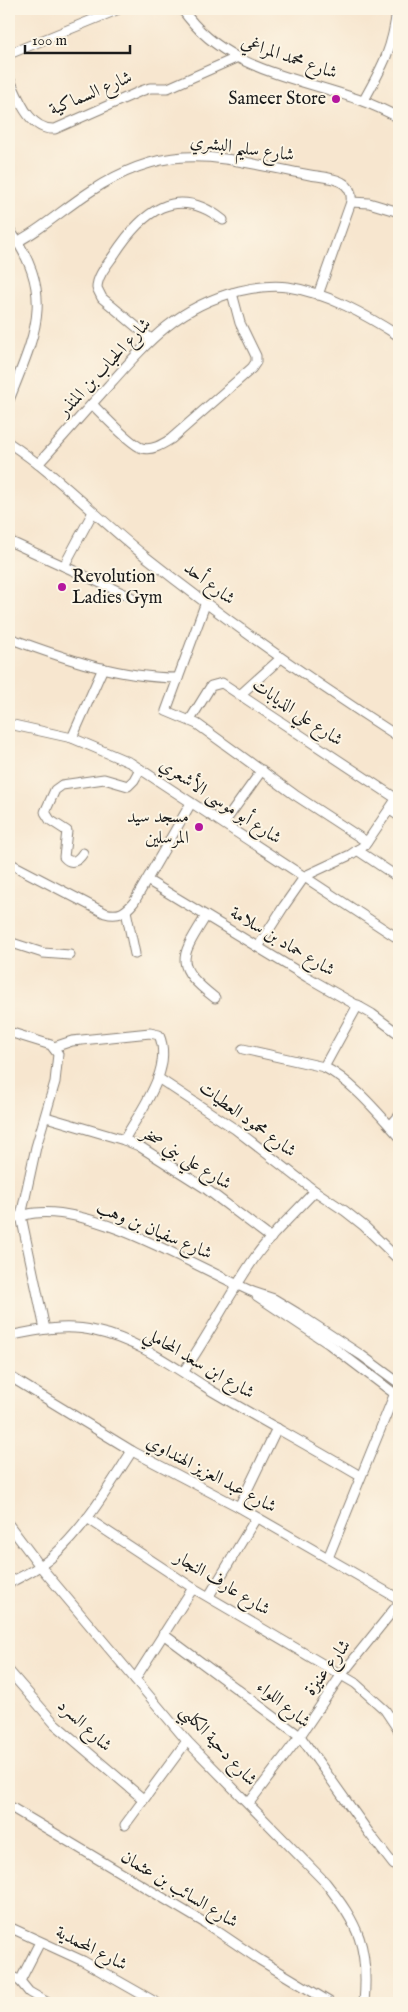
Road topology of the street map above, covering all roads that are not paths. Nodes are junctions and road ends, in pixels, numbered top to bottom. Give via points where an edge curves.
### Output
1 (119, 9) edge
2 (182, 9) edge
3 (397, 9) edge
4 (9, 54) edge
5 (236, 58) junction
6 (9, 78) edge
7 (364, 100) junction
8 (399, 118) edge
9 (351, 202) junction
10 (399, 212) edge
11 (223, 220) dead end
12 (9, 229) edge
13 (18, 242) junction
14 (9, 246) edge
15 (232, 293) junction
16 (318, 295) junction
17 (399, 336) edge
18 (151, 339) junction
19 (11, 388) edge
20 (9, 400) edge
21 (92, 404) junction
22 (9, 443) edge
23 (38, 464) junction
24 (93, 512) junction
25 (9, 541) edge
26 (64, 566) junction
27 (131, 597) dead end
28 (206, 602) junction
29 (9, 638) edge
30 (280, 659) junction
31 (103, 668) junction
32 (178, 678) junction
33 (241, 694) junction
34 (190, 720) junction
35 (9, 724) edge
36 (72, 738) junction
37 (399, 738) edge
38 (140, 769) junction
39 (262, 770) junction
40 (398, 797) edge
41 (191, 803) junction
42 (390, 810) junction
43 (399, 816) edge
44 (224, 823) junction
45 (367, 842) junction
46 (358, 850) junction
47 (83, 853) dead end
48 (9, 863) edge
49 (305, 876) junction
50 (399, 878) edge
51 (146, 880) junction
52 (126, 911) junction
53 (206, 916) junction
54 (399, 939) edge
55 (9, 942) edge
56 (258, 948) junction
57 (135, 954) dead end
58 (70, 955) dead end
59 (214, 998) dead end
60 (358, 1006) junction
61 (9, 1032) edge
62 (399, 1034) edge
63 (54, 1047) junction
64 (243, 1049) dead end
65 (324, 1067) junction
66 (158, 1078) junction
67 (399, 1116) edge
68 (46, 1117) junction
69 (390, 1126) junction
70 (399, 1136) edge
71 (124, 1140) junction
72 (314, 1191) junction
73 (21, 1216) junction
74 (9, 1219) edge
75 (271, 1238) junction
76 (399, 1260) edge
77 (238, 1286) junction
78 (253, 1292) junction
79 (45, 1329) junction
80 (9, 1336) edge
81 (184, 1371) junction
82 (9, 1376) edge
83 (398, 1380) edge
84 (397, 1395) edge
85 (277, 1428) junction
86 (132, 1451) junction
87 (360, 1476) junction
88 (240, 1507) junction
89 (88, 1518) junction
90 (256, 1518) junction
91 (9, 1525) edge
92 (328, 1558) junction
93 (40, 1566) junction
94 (9, 1583) edge
95 (193, 1588) junction
96 (209, 1596) junction
97 (399, 1599) edge
98 (399, 1603) edge
99 (162, 1634) junction
100 (9, 1671) edge
101 (342, 1674) junction
102 (135, 1679) junction
103 (399, 1731) edge
104 (300, 1736) junction
105 (187, 1741) junction
106 (143, 1799) junction
107 (249, 1804) junction
108 (9, 1806) edge
109 (125, 1825) dead end
110 (399, 1868) edge
111 (9, 1927) edge
112 (40, 1942) junction
113 (9, 1975) edge
114 (20, 1981) junction
115 (48, 2003) edge
116 (157, 2003) edge
117 (331, 2003) edge
118 (364, 2003) edge

1 - 4 street
2 - 5 street, شارع محمد المراغي via 208,39
3 - 7 street via 390,51
5 - 6 street, شارع السماكية via 168,88 146,89 63,127 48,130 34,122 24,109
5 - 7 street, شارع محمد المراغي
7 - 8 street, شارع محمد المراغي
9 - 10 street
9 - 13 street, شارع سليم البشري via 350,189 342,182 224,159 170,157 140,165 103,183
9 - 16 street
11 - 18 street via 206,208 193,204 160,208 138,223 100,276 97,288 102,298
12 - 13 street
13 - 14 street, شارع سليم البشري
13 - 19 street via 34,277 38,309 31,341
15 - 16 street, شارع الحباب بن المنذر via 279,286
15 - 18 street, شارع الحباب بن المنذر via 191,309
15 - 21 street via 256,362 171,439 151,448 139,447
16 - 17 street, شارع الحباب بن المنذر via 360,313
18 - 21 street, شارع الحباب بن المنذر
19 - 20 street
21 - 23 street, شارع الحباب بن المنذر
22 - 23 street, شارع أحد
23 - 24 street, شارع أحد
24 - 26 street
24 - 28 street, شارع أحد via 144,556
25 - 26 street
26 - 27 street
28 - 30 street, شارع أحد
28 - 32 street
29 - 31 street
30 - 33 street
30 - 37 street, شارع أحد
31 - 32 street via 132,675
31 - 36 street
32 - 34 street via 165,708 167,712
33 - 34 street, شارع علي الذيابات via 222,682 211,686
33 - 40 street, شارع علي الذيابات
34 - 39 street
35 - 36 street, شارع أبو موسى الأشعري
36 - 38 street, شارع أبو موسى الأشعري
38 - 41 street, شارع أبو موسى الأشعري
38 - 47 street via 128,786 99,780 66,784 55,790 45,812 50,820 67,831 64,857 74,862
39 - 44 street
39 - 45 street
40 - 42 street
41 - 44 street, شارع أبو موسى الأشعري
41 - 51 street
42 - 43 street
42 - 45 street
44 - 49 street, شارع أبو موسى الأشعري
45 - 46 street
46 - 49 street
46 - 50 street
48 - 52 street via 105,912 117,914
49 - 54 street, شارع أبو موسى الأشعري
49 - 56 street
51 - 52 street
51 - 53 street, شارع حماد بن سلامة
52 - 57 street
53 - 56 street, شارع حماد بن سلامة
53 - 59 street via 188,945 185,960 191,978
55 - 58 street via 43,953
56 - 60 street, شارع حماد بن سلامة
60 - 62 street, شارع حماد بن سلامة
60 - 65 street
61 - 63 street
63 - 66 street via 72,1041 156,1034 160,1038 163,1056
63 - 68 street via 58,1054 57,1070
64 - 65 street
65 - 69 street via 341,1078
66 - 71 street
66 - 72 street, شارع محمود العطيات via 235,1129
67 - 69 street
68 - 71 street, شارع علي بني صخر
68 - 73 street
69 - 70 street
71 - 75 street, شارع علي بني صخر via 201,1185
72 - 75 street
72 - 76 street, شارع محمود العطيات via 364,1226
73 - 74 street, شارع سفيان بن وهب
73 - 77 street, شارع سفيان بن وهب via 52,1213 98,1222
73 - 79 street
75 - 77 street
77 - 78 street, شارع سفيان بن وهب
77 - 81 street
78 - 83 street, شارع سفيان بن وهب via 274,1299
78 - 84 street, شارع سفيان بن وهب
79 - 80 street, شارع ابن سعد المحاملي
79 - 81 street, شارع ابن سعد المحاملي via 78,1328 115,1337
81 - 85 street, شارع ابن سعد المحاملي
82 - 86 street, شارع عبد العزيز الهنداوي
84 - 87 street
85 - 87 street, شارع ابن سعد المحاملي
85 - 88 street
86 - 88 street, شارع عبد العزيز الهنداوي
86 - 89 street
87 - 92 street
88 - 90 street, شارع عبد العزيز الهنداوي
89 - 93 street
89 - 95 street, شارع عارف النجار
90 - 92 street, شارع عبد العزيز الهنداوي
90 - 96 street
91 - 93 street, شارع دحية الكلبي
92 - 97 street, شارع عبد العزيز الهنداوي
93 - 94 street
93 - 102 street, شارع دحية الكلبي
95 - 96 street, شارع عارف النجار
95 - 99 street
96 - 101 street, شارع عارف النجار
98 - 101 street, شارع عنيزة
99 - 102 street
99 - 104 street, شارع اللواء
100 - 106 street, شارع السرد via 55,1724
101 - 103 street, شارع عارف النجار via 385,1710
101 - 104 street, شارع عنيزة
102 - 105 street, شارع دحية الكلبي
104 - 107 street, شارع عنيزة
104 - 110 street, شارع اللواء via 369,1833
105 - 106 street
105 - 107 street, شارع دحية الكلبي
106 - 109 street
107 - 118 street, شارع دحية الكلبي via 325,1882 350,1914 366,1966
108 - 117 street, شارع السائب بن عثمان via 199,1919
111 - 112 street, شارع المحمدية
112 - 114 street
112 - 116 street, شارع المحمدية via 83,1961
113 - 114 street
114 - 115 street via 29,1992

